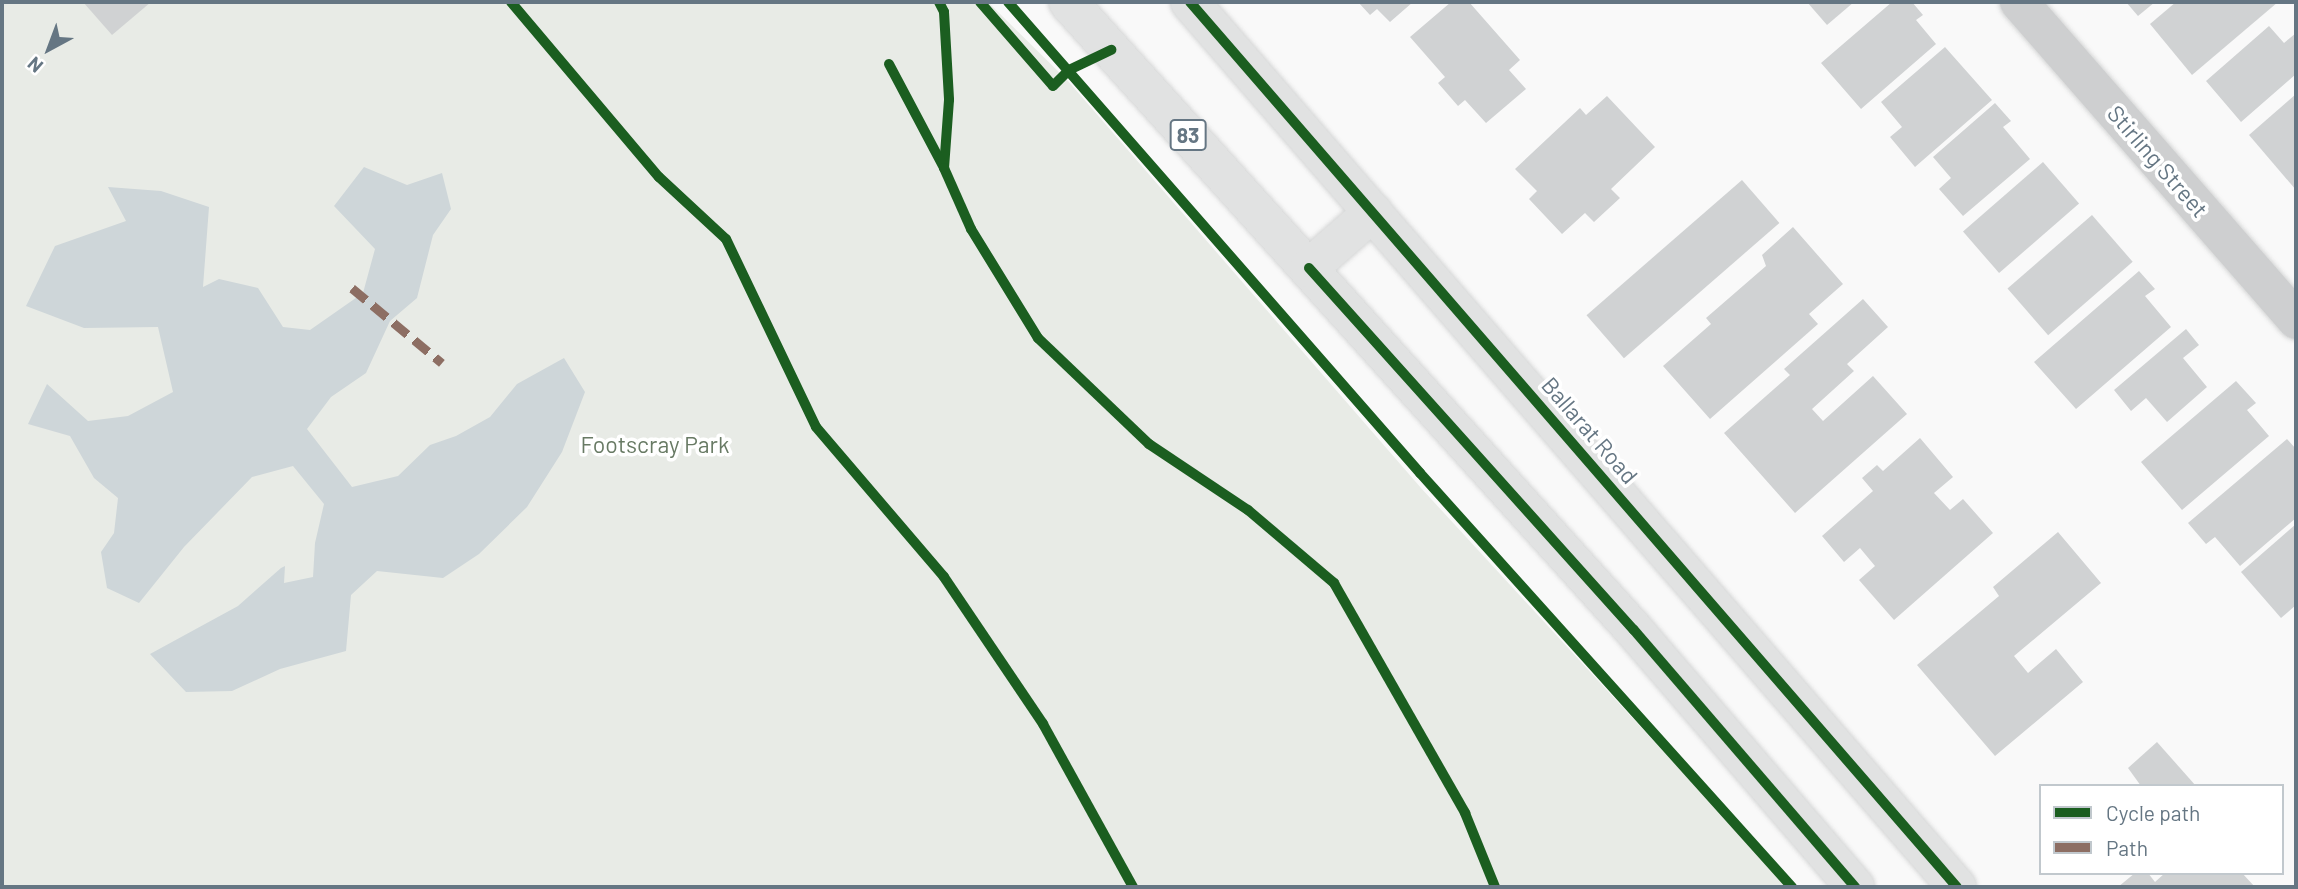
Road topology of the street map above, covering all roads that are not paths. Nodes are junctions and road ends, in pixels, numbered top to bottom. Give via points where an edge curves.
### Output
1 (1068, 2) edge
2 (1190, 2) edge
3 (2019, 2) edge
4 (1373, 212) junction
5 (1309, 268) junction
6 (2296, 320) edge
7 (1855, 887) edge
8 (1957, 887) edge

1 - 5 highway, 83
2 - 4 highway, Ballarat Road
3 - 6 street, Stirling Street
4 - 5 highway
4 - 8 highway, Ballarat Road
5 - 7 highway, 83 via 1634,630

